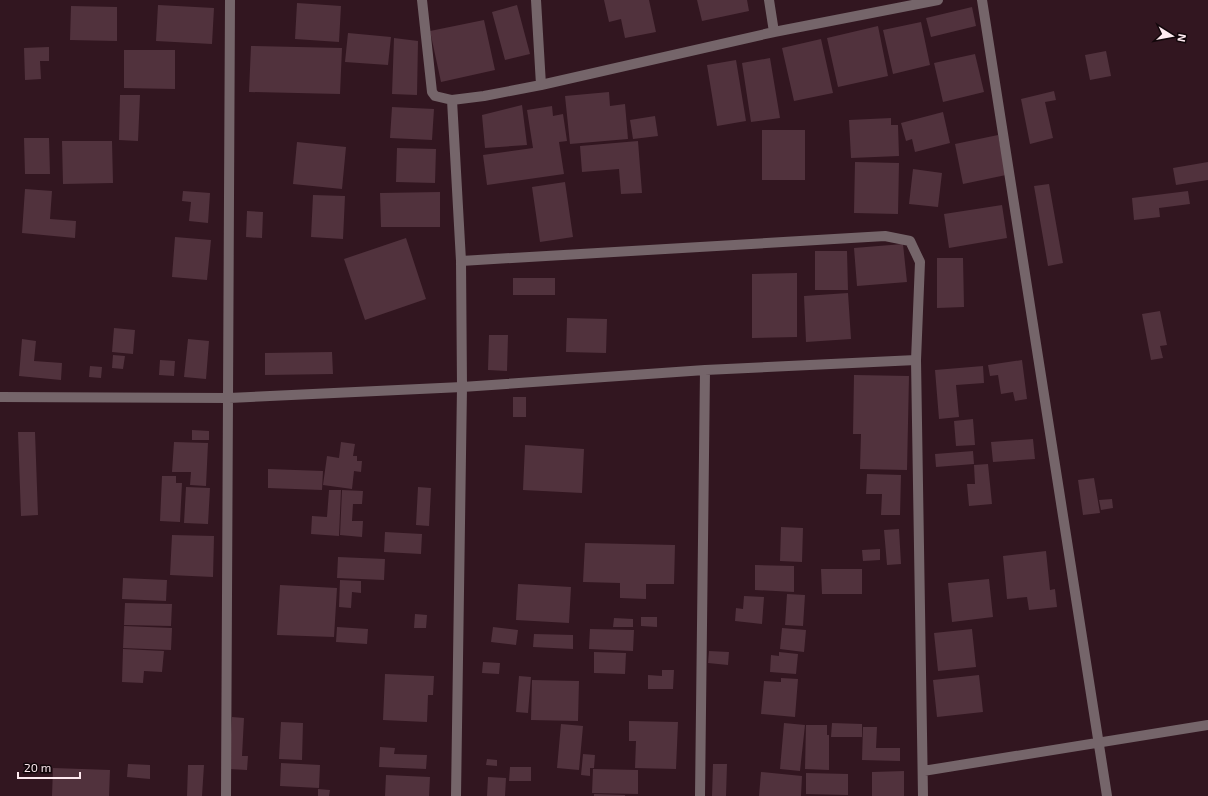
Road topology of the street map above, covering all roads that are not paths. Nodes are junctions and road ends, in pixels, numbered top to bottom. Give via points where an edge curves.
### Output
1 (230, 0) edge
2 (422, 0) edge
3 (536, 0) edge
4 (769, 0) edge
5 (938, 0) edge
6 (982, 0) edge
7 (774, 32) junction
8 (541, 85) junction
9 (452, 100) junction
10 (461, 261) junction
11 (916, 360) junction
12 (705, 370) junction
13 (462, 388) junction
14 (0, 397) edge
15 (229, 398) junction
16 (1208, 726) edge
17 (1099, 743) junction
18 (922, 771) junction
19 (226, 796) edge
20 (456, 796) edge
21 (700, 796) edge
22 (922, 796) edge
23 (1107, 796) edge

1 - 15 street
2 - 9 street via 432,92 435,96
3 - 8 street
4 - 7 street
5 - 7 street
6 - 17 street
7 - 8 street
8 - 9 street
9 - 10 street
10 - 11 street via 885,236 904,240 910,242 920,262
10 - 13 street
11 - 12 street
11 - 18 street
12 - 13 street
12 - 21 street
13 - 15 street
13 - 20 street
14 - 15 street
15 - 19 street
16 - 17 street
17 - 18 street
17 - 23 street
18 - 22 street

